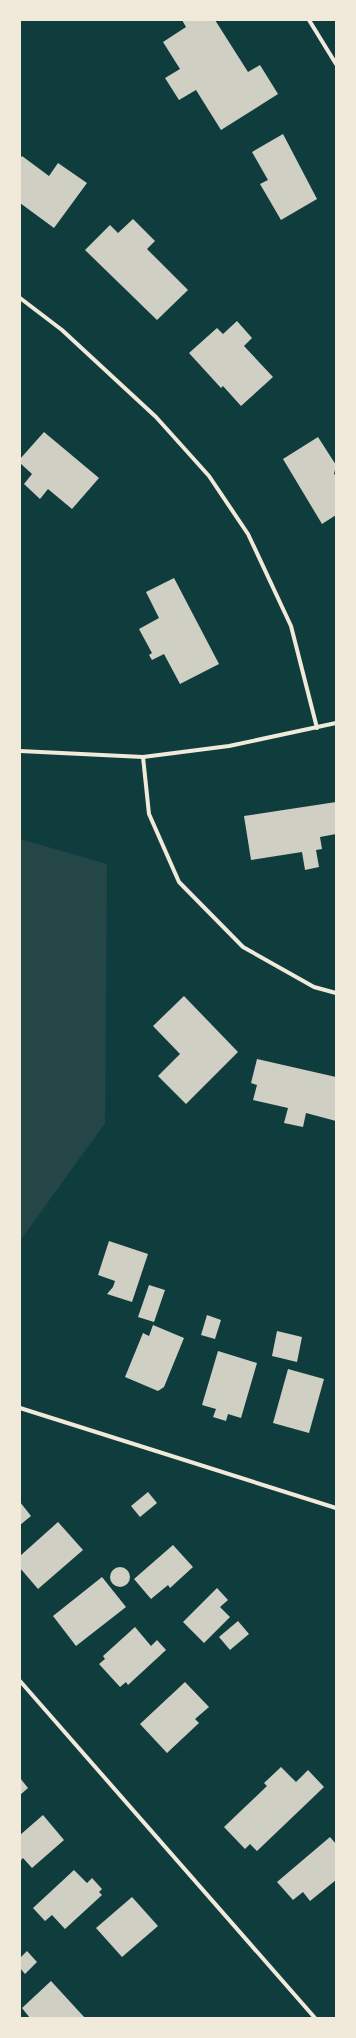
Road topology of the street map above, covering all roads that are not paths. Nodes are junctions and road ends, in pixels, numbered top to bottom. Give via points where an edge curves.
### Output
1 (309, 20) edge
2 (336, 64) edge
3 (20, 298) edge
4 (336, 723) edge
5 (317, 728) junction
6 (20, 751) edge
7 (143, 757) junction
8 (336, 993) edge
9 (20, 1408) edge
10 (336, 1508) edge
11 (20, 1681) edge
12 (315, 2018) edge

1 - 2 street
3 - 5 street via 62,330 150,412 209,476 248,534 291,626
4 - 5 street
5 - 7 street via 229,746
6 - 7 street
7 - 8 street via 149,814 179,882 244,947 314,988
9 - 10 street
11 - 12 street

